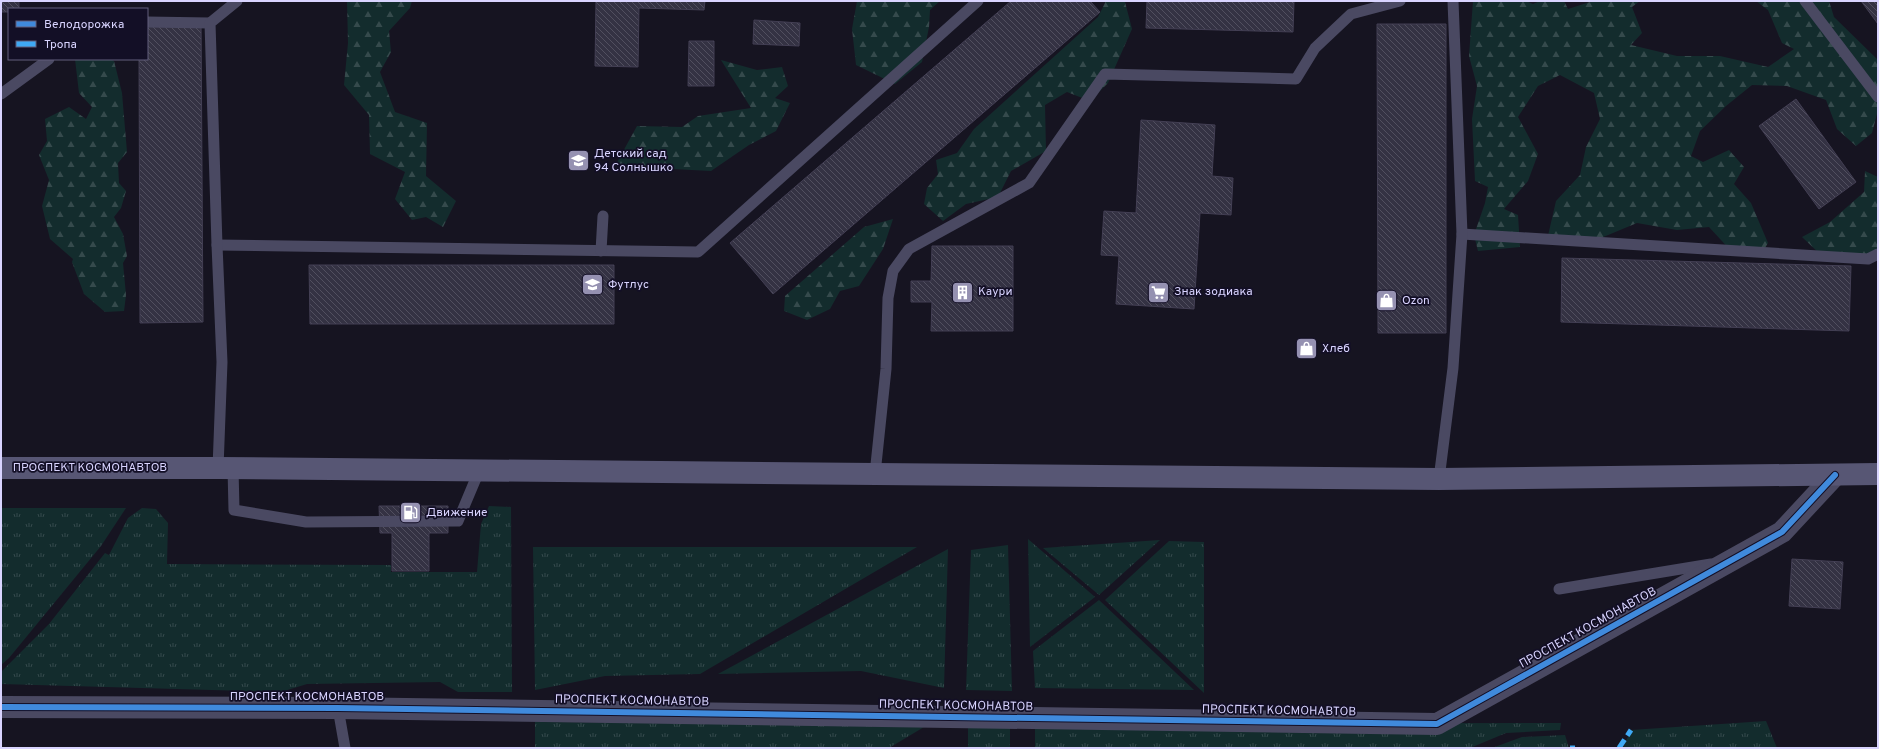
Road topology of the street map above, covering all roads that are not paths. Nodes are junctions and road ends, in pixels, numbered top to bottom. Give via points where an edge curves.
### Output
1 (237, 1) edge
2 (978, 1) edge
3 (1400, 1) edge
4 (1453, 1) edge
5 (1805, 1) edge
6 (148, 22) edge
7 (210, 23) junction
8 (48, 60) edge
9 (1, 94) edge
10 (1878, 97) edge
11 (603, 216) dead end
12 (1462, 234) junction
13 (217, 245) junction
14 (601, 251) junction
15 (1878, 254) edge
16 (1, 468) edge
17 (226, 468) junction
18 (479, 471) junction
19 (875, 474) junction
20 (1878, 474) edge
21 (1835, 475) junction
22 (1439, 479) junction
23 (1729, 561) junction
24 (1559, 589) dead end
25 (1, 707) edge
26 (338, 708) junction
27 (345, 748) edge

1 - 7 lane
2 - 14 lane via 698,252
3 - 19 lane via 1351,14 1315,48 1296,79 1105,74 1029,183 909,249 893,271 888,298 886,369
4 - 12 lane
5 - 10 lane
6 - 7 lane
7 - 13 lane
8 - 9 lane
11 - 14 lane
12 - 15 lane via 1868,259
12 - 22 lane via 1453,368
13 - 14 lane
13 - 17 lane
16 - 17 main road, ПРОСПЕКТ КОСМОНАВТОВ
17 - 18 main road, ПРОСПЕКТ КОСМОНАВТОВ
17 - 18 lane via 234,510 306,522 458,521
18 - 19 main road, ПРОСПЕКТ КОСМОНАВТОВ
19 - 22 main road, ПРОСПЕКТ КОСМОНАВТОВ
20 - 21 main road, ПРОСПЕКТ КОСМОНАВТОВ
21 - 22 main road, ПРОСПЕКТ КОСМОНАВТОВ
21 - 23 street, ПРОСПЕКТ КОСМОНАВТОВ via 1782,532
23 - 24 lane
23 - 26 street, ПРОСПЕКТ КОСМОНАВТОВ via 1437,724
25 - 26 street, ПРОСПЕКТ КОСМОНАВТОВ
26 - 27 lane

